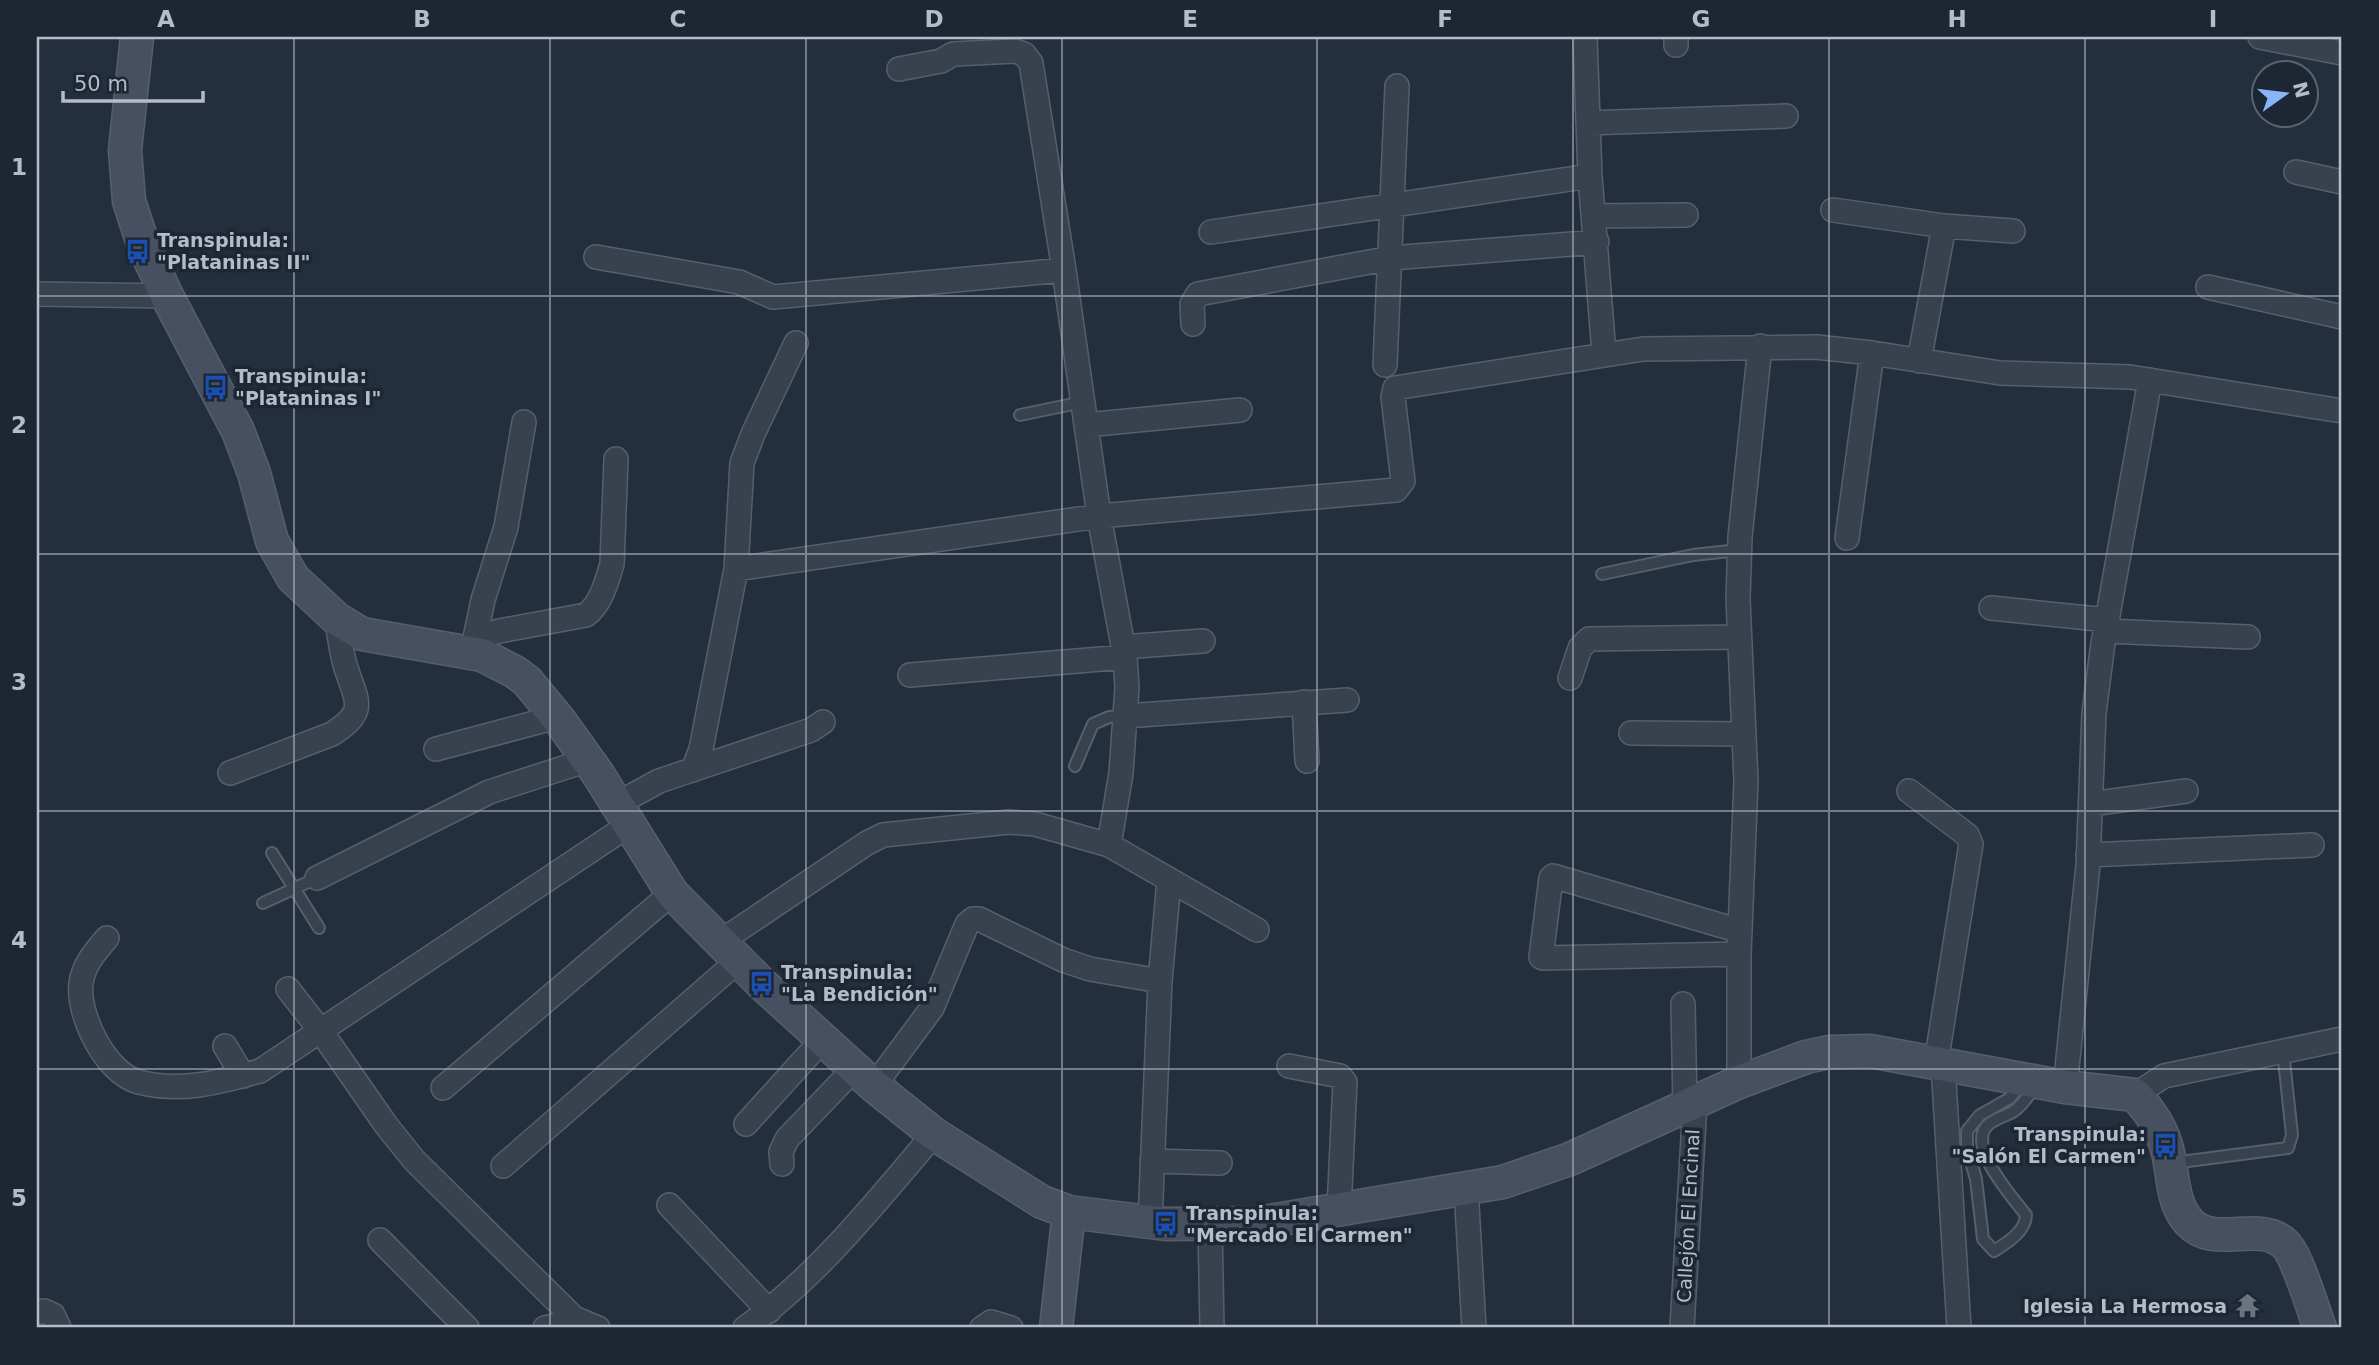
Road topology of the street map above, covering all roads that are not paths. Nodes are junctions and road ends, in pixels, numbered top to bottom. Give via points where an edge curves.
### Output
1 (137, 37) edge
2 (1585, 37) edge
3 (2260, 37) edge
4 (952, 45) edge
5 (2342, 53) edge
6 (899, 69) dead end
7 (1397, 86) dead end
8 (1786, 116) dead end
9 (1588, 123) junction
10 (2296, 172) dead end
11 (1590, 176) junction
12 (2342, 182) edge
13 (1393, 205) junction
14 (1833, 210) dead end
15 (1686, 215) dead end
16 (1595, 216) junction
17 (1944, 226) junction
18 (2013, 231) dead end
19 (1211, 232) dead end
20 (1597, 242) junction
21 (596, 257) dead end
22 (1391, 258) junction
23 (1064, 270) junction
24 (2208, 287) dead end
25 (37, 295) edge
26 (167, 296) junction
27 (2342, 317) edge
28 (1193, 324) dead end
29 (796, 343) dead end
30 (1760, 346) junction
31 (1872, 353) junction
32 (1604, 354) junction
33 (1919, 361) junction
34 (1385, 365) dead end
35 (2150, 380) junction
36 (1083, 402) junction
37 (1240, 410) dead end
38 (2342, 411) edge
39 (1020, 415) dead end
40 (524, 422) dead end
41 (1086, 425) junction
42 (616, 458) dead end
43 (1099, 516) junction
44 (1847, 538) dead end
45 (1740, 551) junction
46 (736, 569) junction
47 (1602, 574) dead end
48 (1991, 608) dead end
49 (337, 619) junction
50 (2106, 625) junction
51 (2248, 636) dead end
52 (1739, 637) junction
53 (1203, 642) dead end
54 (475, 646) junction
55 (1124, 652) junction
56 (909, 674) dead end
57 (1570, 677) dead end
58 (1348, 700) dead end
59 (1304, 702) junction
60 (1126, 716) junction
61 (558, 718) junction
62 (823, 722) dead end
63 (1632, 733) dead end
64 (1744, 734) junction
65 (436, 749) dead end
66 (588, 760) junction
67 (1307, 761) dead end
68 (1075, 766) dead end
69 (693, 770) junction
70 (230, 773) dead end
71 (1909, 791) dead end
72 (2186, 791) dead end
73 (2091, 804) junction
74 (623, 814) junction
75 (1108, 845) junction
76 (2312, 845) dead end
77 (272, 853) dead end
78 (2088, 855) junction
79 (317, 878) joint
80 (1169, 880) junction
81 (296, 888) junction
82 (672, 893) junction
83 (263, 903) dead end
84 (319, 928) dead end
85 (1257, 930) dead end
86 (1740, 931) junction
87 (107, 938) dead end
88 (729, 951) junction
89 (1739, 954) junction
90 (1160, 981) junction
91 (288, 989) dead end
92 (1683, 1004) dead end
93 (320, 1030) junction
94 (2342, 1039) edge
95 (823, 1040) junction
96 (225, 1046) dead end
97 (2283, 1051) junction
98 (1940, 1064) junction
99 (1289, 1066) dead end
100 (243, 1076) junction
101 (864, 1077) junction
102 (1740, 1082) junction
103 (2043, 1083) junction
104 (443, 1088) dead end
105 (2135, 1095) junction
106 (1690, 1105) junction
107 (746, 1124) dead end
108 (934, 1134) junction
109 (1152, 1161) junction
110 (1220, 1163) dead end
111 (2170, 1163) junction
112 (782, 1164) dead end
113 (503, 1166) dead end
114 (1994, 1173) junction
115 (1976, 1179) junction
116 (1466, 1188) junction
117 (669, 1205) dead end
118 (1339, 1210) junction
119 (1069, 1212) junction
120 (1150, 1222) junction
121 (1210, 1223) junction
122 (380, 1240) dead end
123 (769, 1311) junction
124 (587, 1325) edge
125 (467, 1328) edge
126 (545, 1328) edge
127 (745, 1328) edge
128 (982, 1328) edge
129 (1011, 1328) edge
130 (1056, 1328) edge
131 (1212, 1328) edge
132 (1474, 1328) edge
133 (1682, 1328) edge
134 (1959, 1328) edge
135 (2320, 1328) edge

1 - 26 street via 125,170 132,213
2 - 9 street
3 - 5 street
4 - 6 street via 941,61
4 - 23 street via 1015,51 1031,63
7 - 13 street
8 - 9 street
9 - 11 street
10 - 12 street
11 - 13 street
11 - 16 street
13 - 19 street
13 - 22 street
14 - 17 street
15 - 16 street
16 - 20 street
17 - 18 street
17 - 33 street
20 - 22 street
20 - 32 street
21 - 23 street via 739,282 773,297
22 - 28 street via 1198,294 1192,304
22 - 34 street
23 - 36 street
24 - 27 street
25 - 26 street
26 - 49 street via 239,431 281,559 293,578
29 - 46 street via 742,464
30 - 31 street
30 - 32 street
30 - 45 street
31 - 33 street
31 - 44 street
32 - 43 street via 1395,388 1404,481 1396,490
33 - 35 street via 2000,373
35 - 38 street
35 - 50 street
36 - 39 lane
36 - 41 street
37 - 41 street
40 - 54 street via 506,527 483,600
41 - 43 street
42 - 54 street via 612,564 590,612 499,631
43 - 46 street
43 - 55 street
45 - 47 lane via 1693,555
45 - 52 street
46 - 69 street
48 - 50 street
49 - 54 street via 362,634
49 - 70 street via 357,699 353,716 332,734
50 - 51 street
50 - 73 street via 2094,713
52 - 57 street via 1589,639 1580,648
52 - 64 street
53 - 55 street
54 - 61 street via 515,672
55 - 56 street
55 - 60 street
58 - 59 street
59 - 60 street
59 - 67 street
60 - 68 lane via 1093,724
60 - 75 street
61 - 65 street
61 - 66 street
62 - 69 street
63 - 64 street
64 - 86 street
66 - 74 street
66 - 79 street via 489,792
69 - 74 street via 659,781
71 - 98 street via 1966,835 1971,844
72 - 73 street
73 - 78 street
74 - 82 street
74 - 93 street
75 - 80 street
75 - 88 street via 1035,824 1009,822 883,835
76 - 78 street
77 - 81 lane
78 - 103 street
79 - 81 lane
80 - 85 street
80 - 90 street
81 - 83 lane
81 - 84 lane
82 - 88 street
82 - 104 street
86 - 89 street
86 - 89 street via 1553,876 1541,957
87 - 100 street via 89,959 81,994 90,1031 118,1071 136,1082 180,1088
88 - 95 street
88 - 113 street
89 - 102 street
90 - 101 street via 1081,966 973,919 932,1008
90 - 109 street
91 - 93 street
92 - 106 street, Callejón El Encinal
93 - 100 street via 260,1071
93 - 124 street via 414,1160
94 - 97 street
95 - 101 street
95 - 107 street
96 - 100 street
97 - 105 street via 2164,1076
97 - 111 lane via 2292,1135 2288,1148
98 - 102 street via 1870,1051 1829,1052
98 - 103 street
98 - 134 street
99 - 118 street via 1340,1076 1345,1082
101 - 108 street
101 - 112 street via 787,1139
102 - 106 street
103 - 105 street
103 - 114 lane via 2020,1107 1984,1130 1982,1142
103 - 115 lane via 1980,1115 1967,1131
105 - 111 street via 2151,1113
106 - 116 street via 1541,1170
106 - 133 street, Callejón El Encinal
108 - 119 street via 1042,1202
108 - 123 street via 835,1249
109 - 110 street
109 - 120 street
111 - 135 street via 2178,1204 2189,1222 2207,1235 2270,1234 2286,1245
114 - 115 lane
114 - 115 lane via 2026,1215 2026,1223 1994,1251 1983,1239
116 - 118 street
116 - 132 street
117 - 123 street
118 - 121 street via 1258,1223
119 - 120 street
119 - 130 street
120 - 121 street
121 - 131 street
122 - 125 street
123 - 127 street
124 - 126 street
128 - 129 street via 990,1322

